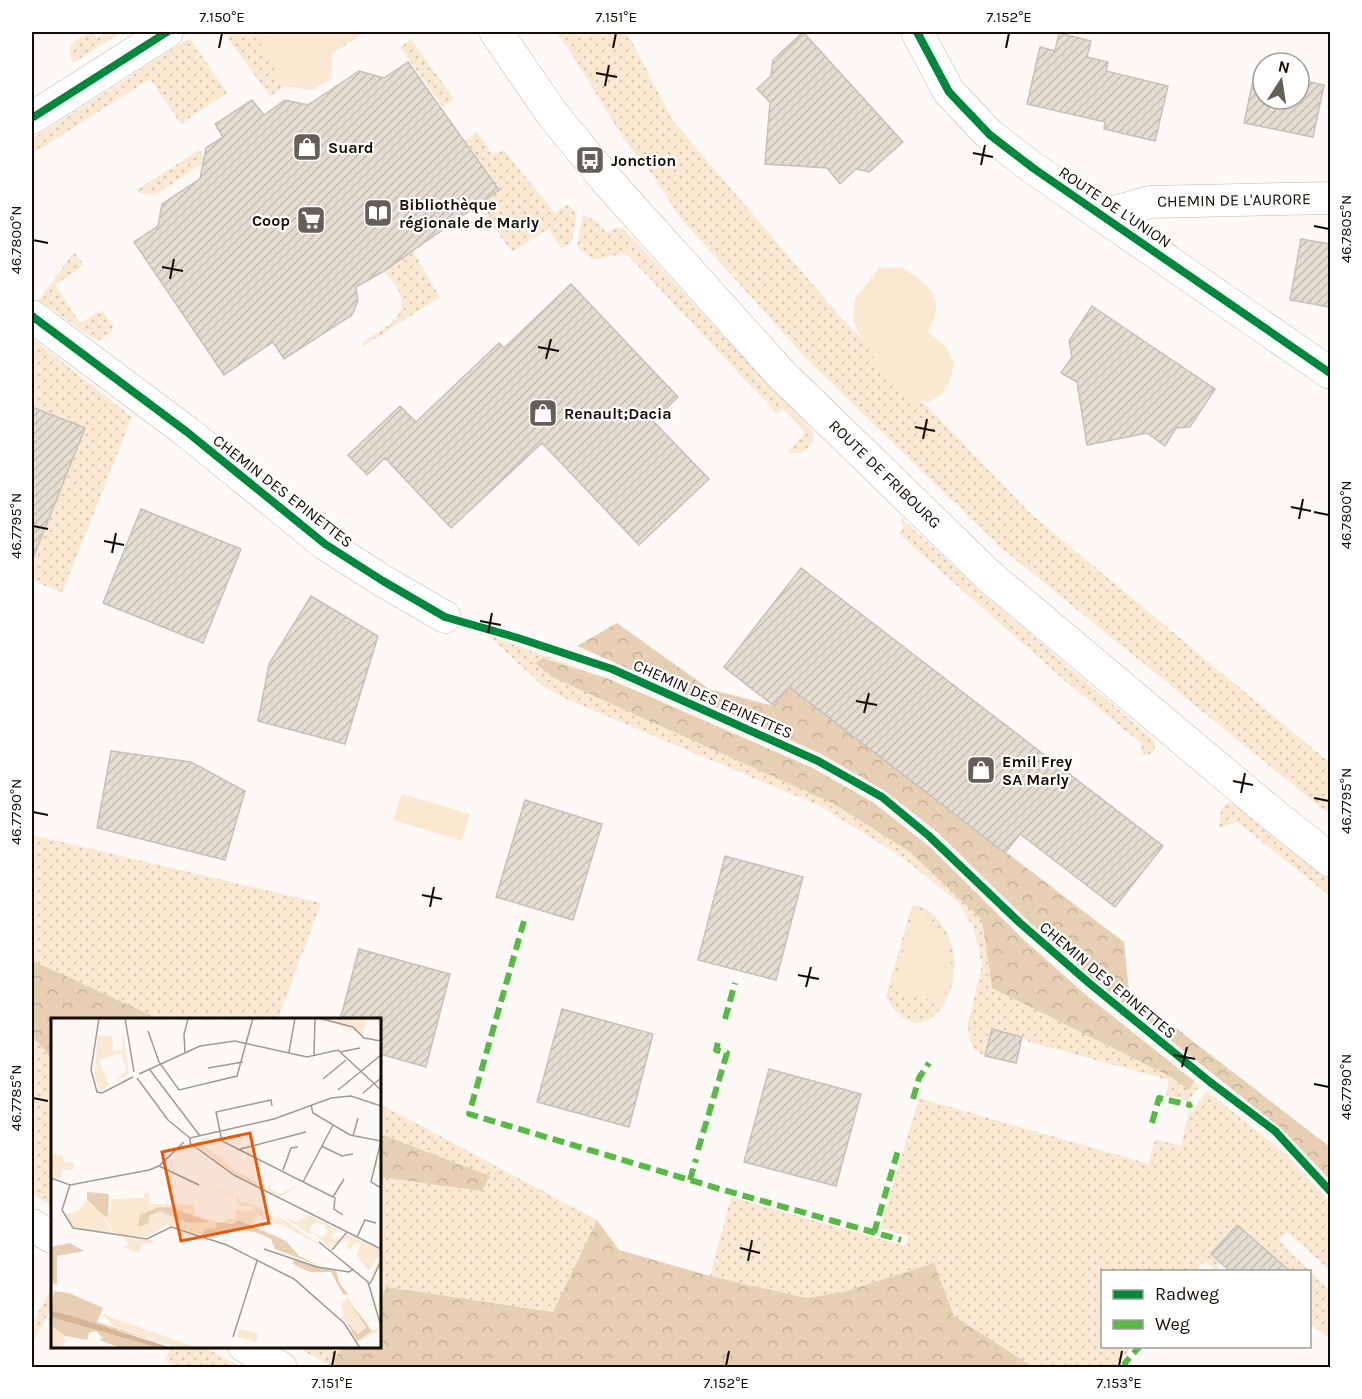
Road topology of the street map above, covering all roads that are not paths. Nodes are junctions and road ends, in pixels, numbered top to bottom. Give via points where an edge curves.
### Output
1 (167, 32) edge
2 (496, 32) edge
3 (916, 32) edge
4 (32, 118) edge
5 (1330, 198) edge
6 (1104, 215) junction
7 (32, 316) edge
8 (1330, 373) edge
9 (445, 617) dead end
10 (1330, 860) edge
11 (32, 1225) edge
12 (51, 1236) edge
13 (246, 1348) edge
14 (280, 1368) edge

1 - 4 street
2 - 10 main road, ROUTE DE FRIBOURG via 553,115 609,183 781,374 988,575
3 - 6 street, ROUTE DE L'UNION via 949,92 990,135
5 - 6 street, CHEMIN DE L'AURORE via 1150,202
6 - 8 street, ROUTE DE L'UNION
7 - 9 street, CHEMIN DES EPINETTES via 187,432 325,544
11 - 12 street
13 - 14 street

